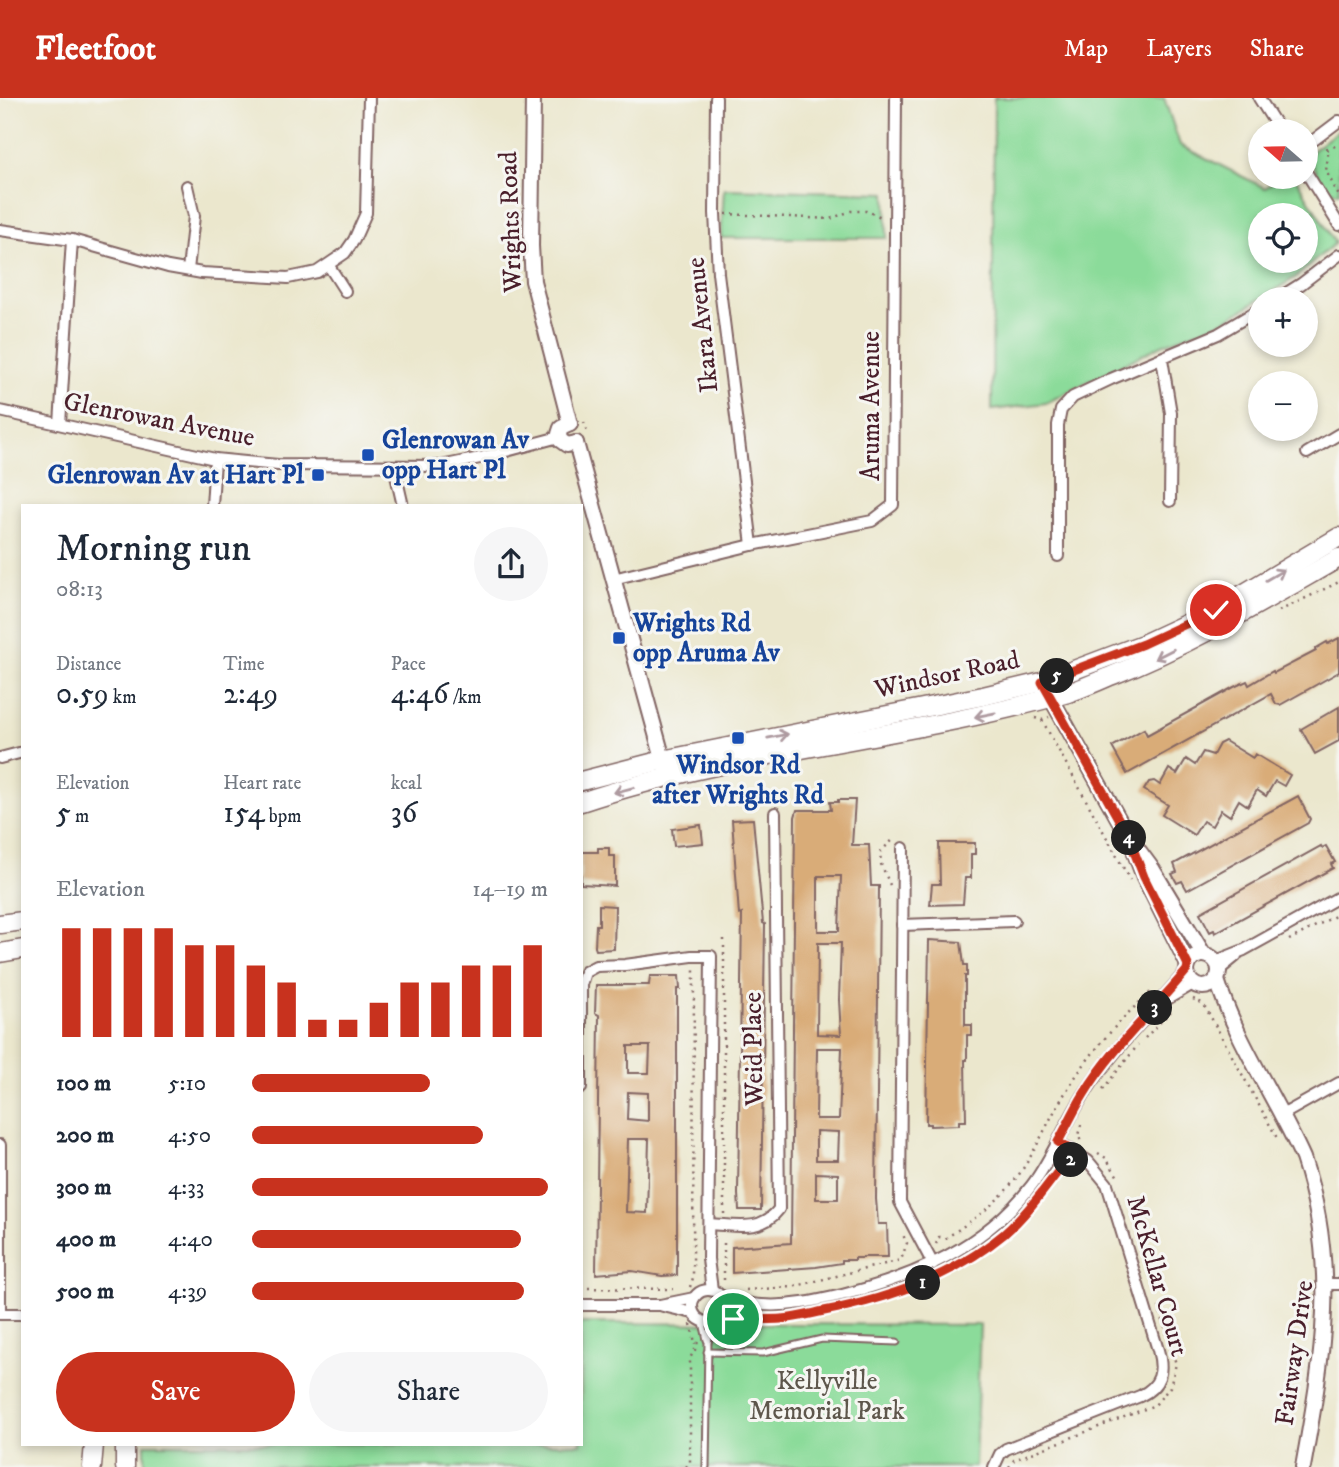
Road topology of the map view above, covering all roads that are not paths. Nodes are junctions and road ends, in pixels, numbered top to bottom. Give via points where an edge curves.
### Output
1 (369, 98) edge
2 (533, 98) edge
3 (716, 98) edge
4 (896, 98) edge
5 (1259, 98) edge
6 (1272, 119) edge
7 (1339, 121) edge
8 (1318, 137) edge
9 (187, 186) dead end
10 (1318, 187) edge
11 (1334, 207) edge
12 (1339, 225) edge
13 (0, 230) edge
14 (72, 240) junction
15 (1339, 255) edge
16 (329, 266) junction
17 (188, 271) junction
18 (1296, 287) edge
19 (345, 291) dead end
20 (1248, 316) edge
21 (1162, 359) junction
22 (0, 411) edge
23 (577, 423) junction
24 (60, 424) junction
25 (1339, 435) edge
26 (559, 437) junction
27 (582, 439) junction
28 (1307, 453) dead end
29 (215, 459) junction
30 (394, 467) junction
31 (1170, 501) dead end
32 (212, 504) edge
33 (403, 504) edge
34 (1339, 537) edge
35 (752, 545) junction
36 (1058, 556) dead end
37 (1339, 558) edge
38 (613, 579) junction
39 (1046, 690) junction
40 (21, 753) edge
41 (0, 758) edge
42 (663, 760) junction
43 (668, 778) junction
44 (583, 780) edge
45 (583, 801) edge
46 (775, 813) dead end
47 (1128, 836) junction
48 (903, 842) road end
49 (1339, 897) edge
50 (21, 921) edge
51 (1014, 921) dead end
52 (0, 925) edge
53 (902, 925) junction
54 (21, 949) edge
55 (0, 953) edge
56 (1188, 967) junction
57 (1214, 967) junction
58 (583, 978) edge
59 (1198, 986) junction
60 (1159, 1004) junction
61 (1228, 1016) junction
62 (1339, 1083) edge
63 (1282, 1115) junction
64 (1058, 1142) junction
65 (0, 1145) edge
66 (0, 1190) edge
67 (709, 1224) junction
68 (933, 1264) junction
69 (1335, 1284) edge
70 (707, 1294) junction
71 (583, 1304) edge
72 (660, 1305) junction
73 (760, 1306) junction
74 (0, 1314) edge
75 (21, 1314) edge
76 (690, 1317) junction
77 (715, 1321) junction
78 (897, 1342) dead end
79 (708, 1352) junction
80 (94, 1446) edge
81 (125, 1446) edge
82 (92, 1467) edge
83 (125, 1467) edge
84 (706, 1467) edge
85 (994, 1467) edge
86 (1303, 1467) edge

1 - 16 street via 366,213 345,253
2 - 23 street, Wrights Road via 533,281
3 - 35 street, Ikara Avenue via 718,273
4 - 35 street, Aruma Avenue via 893,505 872,521
5 - 6 street
7 - 8 street
9 - 17 street via 194,216
10 - 11 street
11 - 12 street
13 - 14 street
14 - 17 street
14 - 24 street
15 - 18 street
16 - 17 street via 288,278
16 - 19 street
20 - 21 street
21 - 31 street via 1171,413
21 - 36 street via 1073,397 1061,410
22 - 24 street, Glenrowan Avenue
23 - 26 street via 561,428
23 - 27 street, Wrights Road
24 - 29 street, Glenrowan Avenue
25 - 28 street
26 - 27 street via 567,445
26 - 30 street, Glenrowan Avenue via 451,464
27 - 38 street
29 - 30 street, Glenrowan Avenue
29 - 32 street
30 - 33 street
39 -> 34 main road, Windsor Road via 1216,610
35 - 38 street, Aruma Avenue
37 -> 39 main road, Windsor Road via 1150,660 1071,692
38 - 42 street
42 -> 39 main road, Windsor Road via 984,696
39 -> 43 main road, Windsor Road via 994,713
39 - 47 street, Fairway Drive
40 - 41 street
42 - 43 street
42 - 44 main road, Windsor Road
43 -> 45 main road, Windsor Road
46 - 67 street, Weid Place via 779,1209 762,1224
47 - 56 street, Fairway Drive
47 - 57 street, Fairway Drive
48 - 53 street
49 - 57 street
50 - 52 main road
51 - 53 street
53 - 68 street via 900,1202
54 - 55 main road
56 - 57 street via 1196,957
56 - 59 street, Fairway Drive via 1187,975
56 - 60 street
57 - 59 street
57 - 61 street, Fairway Drive
58 - 67 street via 596,966 711,956
59 - 60 street
59 - 61 street, Fairway Drive
60 - 64 street via 1111,1056
61 - 63 street, Fairway Drive
62 - 63 street
63 - 69 street, Fairway Drive via 1320,1203
64 - 68 street via 1008,1213 985,1233
64 - 85 street, McKellar Court via 1098,1171 1114,1200 1161,1374 1157,1384 1140,1396 1006,1449
65 - 66 street
66 - 74 street
67 - 70 street
68 - 73 street via 829,1298
69 - 86 street, Fairway Drive
70 - 72 street
70 - 73 street
70 - 76 street
70 - 77 street via 725,1306
71 - 72 street
72 - 76 street
73 - 77 street
74 - 75 street
76 - 77 street
77 - 79 lane
78 - 79 lane via 822,1339 763,1353
79 - 84 lane
80 - 82 main road
81 - 83 main road

